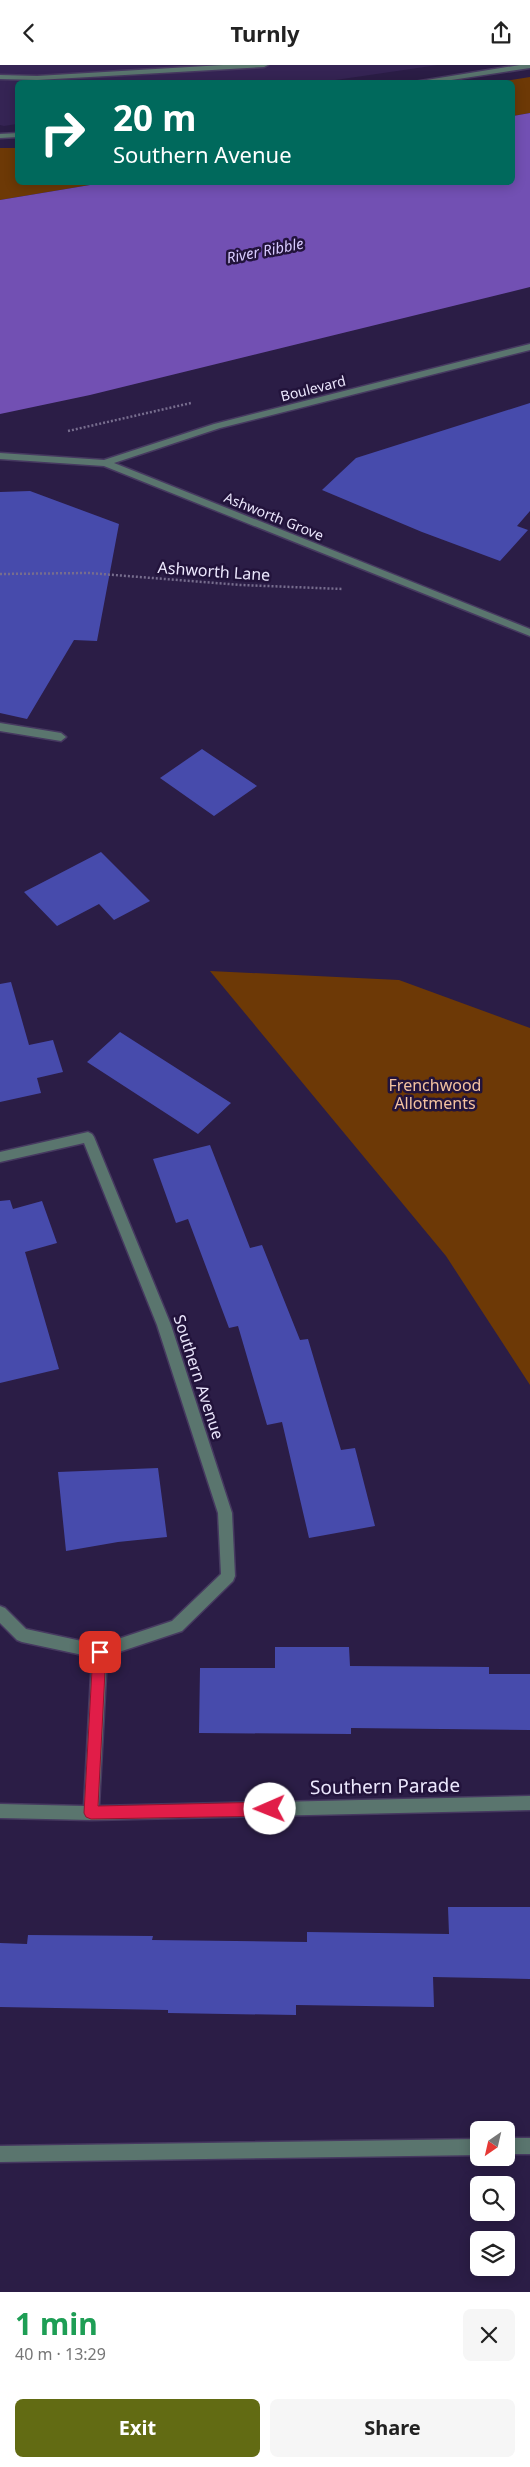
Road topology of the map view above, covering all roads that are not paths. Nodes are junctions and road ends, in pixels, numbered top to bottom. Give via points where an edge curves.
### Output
1 (264, 65) edge
2 (530, 66) edge
3 (0, 77) edge
4 (433, 80) edge
5 (15, 135) edge
6 (0, 136) edge
7 (530, 347) edge
8 (0, 456) edge
9 (104, 463) junction
10 (530, 633) edge
11 (0, 727) edge
12 (60, 737) dead end
13 (0, 1157) edge
14 (0, 1613) edge
15 (100, 1652) junction
16 (530, 1803) edge
17 (0, 1811) edge
18 (91, 1813) junction
19 (515, 2146) edge
20 (530, 2146) edge
21 (470, 2147) edge
22 (0, 2155) edge

1 - 3 street via 37,78
2 - 4 street
5 - 6 street
7 - 9 street, Boulevard via 217,426
8 - 9 street, Ashworth Grove
9 - 10 street, Ashworth Grove
11 - 12 street
13 - 15 street, Southern Avenue via 88,1137 164,1325 225,1513 228,1576 177,1626
14 - 15 street via 22,1635
15 - 18 street
16 - 18 street, Southern Parade
17 - 18 street, Southern Parade
19 - 20 street
21 - 22 street

